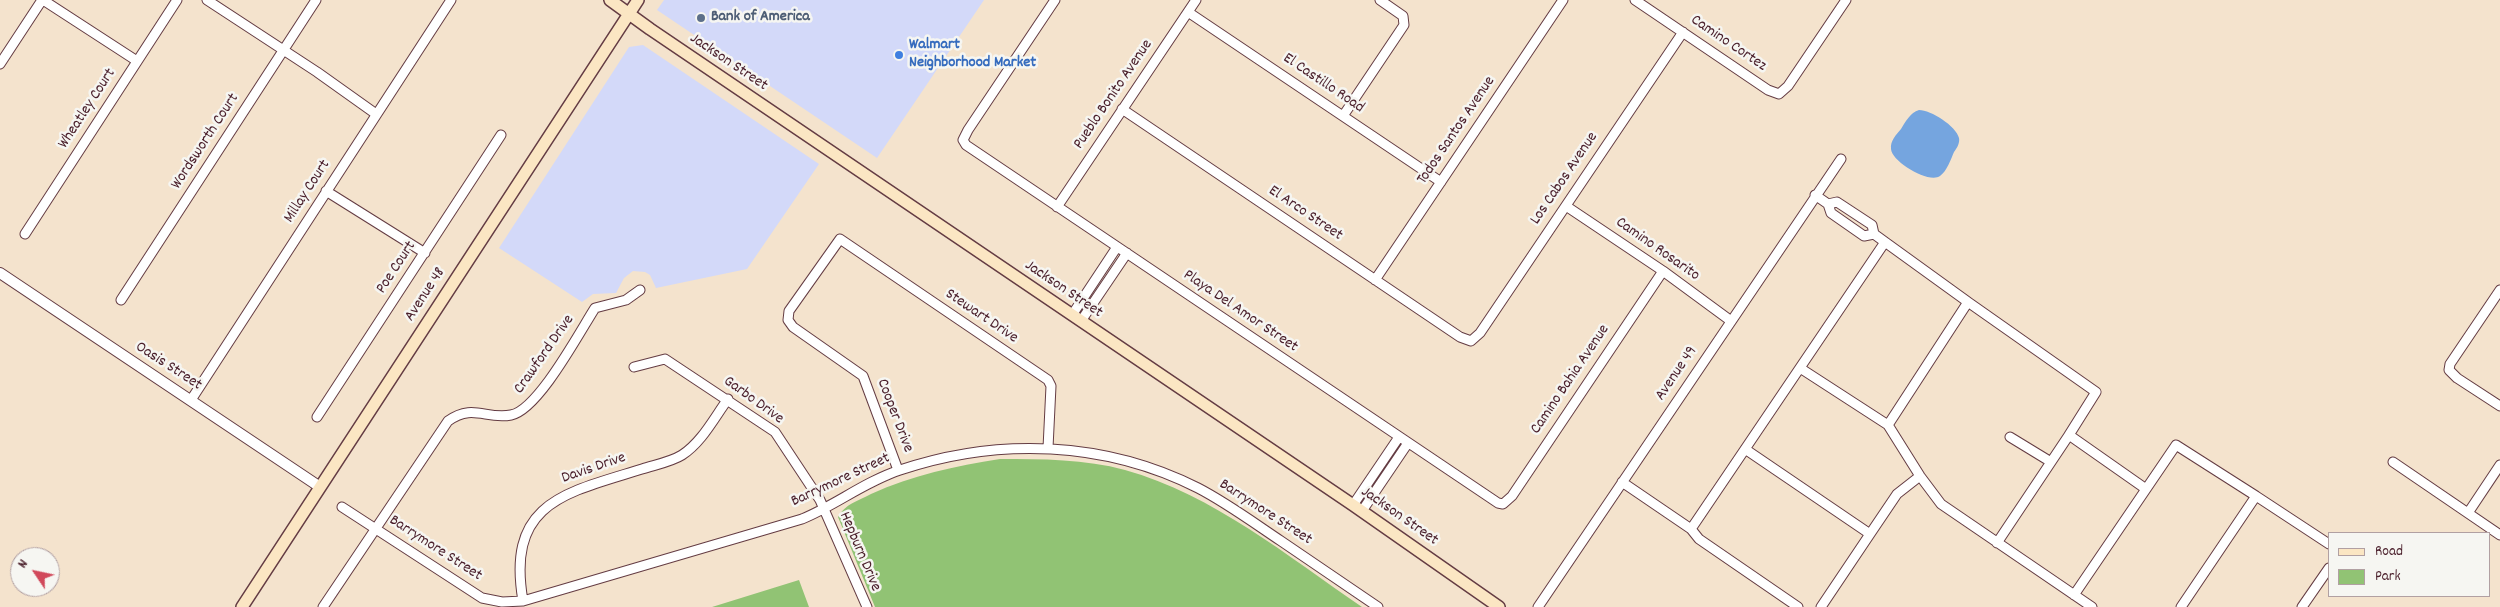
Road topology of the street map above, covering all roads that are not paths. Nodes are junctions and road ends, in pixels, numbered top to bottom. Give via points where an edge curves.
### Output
1 (42, 0) edge
2 (177, 0) edge
3 (206, 0) edge
4 (316, 0) edge
5 (451, 0) edge
6 (610, 0) edge
7 (638, 0) edge
8 (1055, 0) edge
9 (1196, 0) edge
10 (1380, 0) edge
11 (1563, 0) edge
12 (1635, 0) edge
13 (1846, 0) edge
14 (1188, 12) junction
15 (629, 14) junction
16 (1683, 32) junction
17 (284, 49) junction
18 (137, 61) junction
19 (0, 64) edge
20 (1122, 110) junction
21 (376, 114) junction
22 (1343, 116) junction
23 (501, 135) dead end
24 (1841, 159) dead end
25 (1441, 182) junction
26 (326, 191) junction
27 (1816, 195) junction
28 (1828, 204) junction
29 (1057, 206) junction
30 (1566, 206) junction
31 (1857, 214) junction
32 (1849, 226) junction
33 (24, 234) dead end
34 (1874, 234) junction
35 (1885, 242) junction
36 (1117, 247) junction
37 (424, 253) junction
38 (1127, 254) junction
39 (1663, 271) junction
40 (0, 273) edge
41 (1375, 280) junction
42 (640, 290) dead end
43 (2500, 290) edge
44 (121, 300) dead end
45 (1968, 302) junction
46 (1076, 318) junction
47 (788, 320) joint
48 (1731, 321) junction
49 (1471, 341) joint
50 (634, 367) dead end
51 (1800, 368) junction
52 (728, 399) junction
53 (191, 400) junction
54 (2500, 406) edge
55 (317, 417) dead end
56 (1888, 425) junction
57 (2069, 435) junction
58 (1399, 437) junction
59 (2010, 437) dead end
60 (1408, 443) junction
61 (1048, 448) junction
62 (1744, 449) junction
63 (2051, 462) junction
64 (2393, 462) dead end
65 (2500, 465) edge
66 (898, 470) junction
67 (1920, 476) junction
68 (1622, 482) junction
69 (320, 487) junction
70 (2146, 489) junction
71 (2256, 496) junction
72 (1503, 504) joint
73 (342, 507) dead end
74 (1357, 508) junction
75 (824, 509) junction
76 (2468, 513) junction
77 (374, 528) junction
78 (1691, 529) junction
79 (1870, 534) junction
80 (2500, 535) edge
81 (1997, 543) junction
82 (2328, 543) edge
83 (2328, 569) edge
84 (2074, 595) junction
85 (523, 602) junction
86 (2184, 606) edge
87 (242, 607) edge
88 (323, 607) edge
89 (867, 607) edge
90 (1378, 607) edge
91 (1499, 607) edge
92 (1538, 607) edge
93 (1798, 607) edge
94 (1821, 607) edge
95 (2092, 607) edge
96 (2302, 607) edge

1 - 18 street
1 - 19 street
2 - 18 street, Wheatley Court
3 - 17 street
4 - 17 street, Wordsworth Court
5 - 21 street, Millay Court
6 - 15 main road, Jackson Street
7 - 15 main road, Avenue 48
8 - 29 street, Playa Del Amor Street via 963,140
9 - 14 street, Pueblo Bonito Avenue
10 - 22 street via 1403,16 1404,25
11 - 25 street, Todos Santos Avenue
12 - 16 street, Camino Cortez
13 - 16 street, Camino Cortez via 1788,86 1779,94 1768,90
14 - 20 street, Pueblo Bonito Avenue
14 - 22 street, El Castillo Road
15 - 46 main road, Jackson Street
15 - 69 main road, Avenue 48
16 - 30 street, Los Cabos Avenue
17 - 21 street
17 - 44 street, Wordsworth Court
18 - 33 street, Wheatley Court
20 - 29 street, Pueblo Bonito Avenue
20 - 41 street, El Arco Street
21 - 26 street, Millay Court
22 - 25 street, El Castillo Road
23 - 37 street, Poe Court
24 - 27 street, Avenue 49
25 - 41 street, Todos Santos Avenue
26 - 37 street
26 - 53 street, Millay Court
27 - 28 street
27 - 48 street, Avenue 49
28 - 31 street via 1837,202
28 - 32 street via 1831,213
29 - 36 street, Playa Del Amor Street
30 - 39 street, Camino Rosarito
30 - 49 street, Los Cabos Avenue via 1480,333
31 - 32 street
31 - 34 street via 1872,225
32 - 34 street via 1864,236
34 - 35 street
35 - 45 street
35 - 51 street
36 - 38 street, Playa Del Amor Street
36 - 46 street
37 - 55 street, Poe Court
38 - 46 street
38 - 58 street, Playa Del Amor Street
39 - 48 street, Camino Rosarito
39 - 72 street, Camino Bahia Avenue via 1512,496
40 - 53 street, Oasis Street
41 - 49 street, El Arco Street via 1460,337
42 - 77 street, Crawford Drive via 626,300 595,308 537,397 522,412 500,416 472,411 448,421
43 - 54 street via 2449,370
45 - 56 street
45 - 57 street via 2096,392
46 - 74 main road, Jackson Street
47 - 61 street, Stewart Drive via 790,311 840,239 1048,380 1051,386
47 - 66 street, Cooper Drive via 793,327 863,376
48 - 68 street, Avenue 49
50 - 52 street, Garbo Drive via 665,359
51 - 56 street
51 - 62 street
52 - 75 street, Garbo Drive via 775,432
52 - 85 street, Davis Drive via 702,436 680,457 570,491 537,516 520,552 518,569
53 - 69 street, Oasis Street
56 - 67 street
57 - 63 street
57 - 70 street
58 - 60 street, Playa Del Amor Street
58 - 74 street
59 - 63 street
60 - 72 street, Playa Del Amor Street via 1492,500
60 - 74 street
61 - 66 street, Barrymore Street via 988,449
61 - 90 street, Barrymore Street via 1133,463 1198,488
62 - 78 street
62 - 79 street
63 - 81 street
64 - 76 street
65 - 76 street
66 - 75 street, Barrymore Street via 851,491
67 - 79 street via 1897,494
67 - 81 street via 1941,504
68 - 78 street
68 - 92 street, Avenue 49
69 - 87 main road, Avenue 48
70 - 71 street via 2176,445
70 - 84 street
71 - 82 street
71 - 86 street
73 - 77 street, Barrymore Street
74 - 91 main road, Jackson Street
75 - 85 street, Barrymore Street
75 - 89 street, Hepburn Drive
76 - 80 street
77 - 85 street, Barrymore Street via 482,598
77 - 88 street, Crawford Drive
78 - 93 street via 1698,539
79 - 94 street
81 - 84 street
83 - 96 street
84 - 95 street

